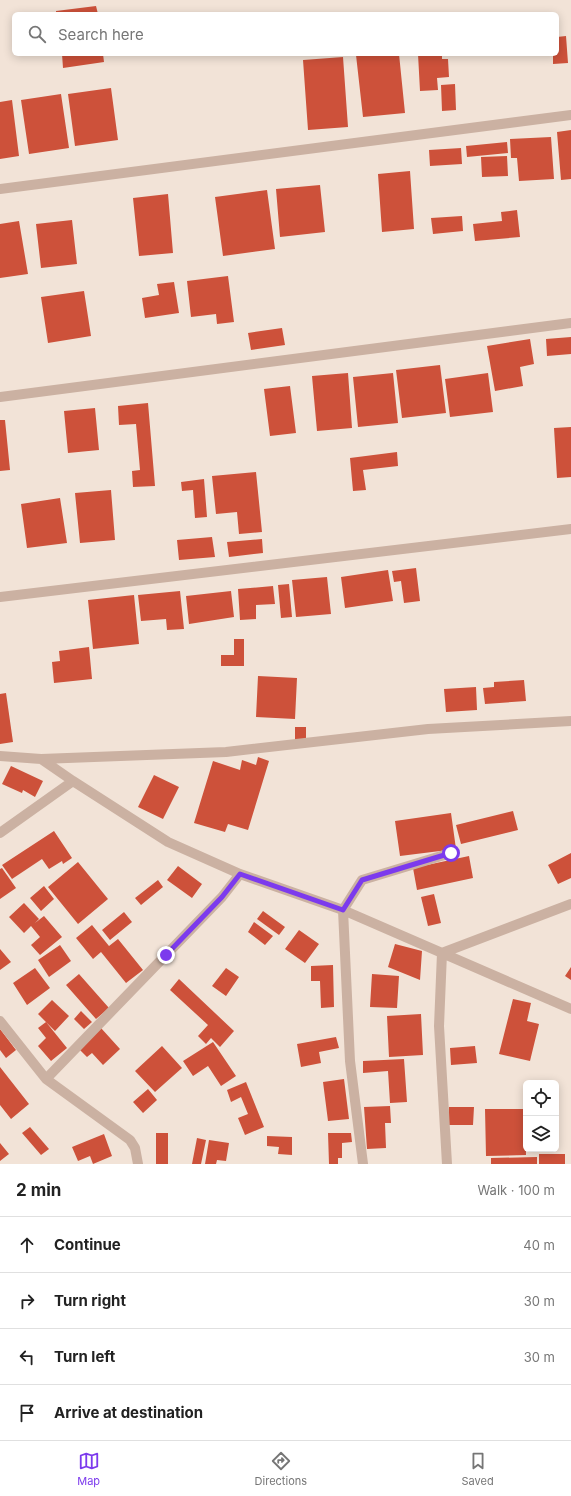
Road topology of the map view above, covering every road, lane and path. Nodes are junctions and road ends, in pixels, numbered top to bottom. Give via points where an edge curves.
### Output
1 (571, 115) edge
2 (0, 189) edge
3 (571, 323) edge
4 (0, 397) edge
5 (571, 529) edge
6 (0, 597) edge
7 (571, 721) edge
8 (0, 756) edge
9 (41, 759) junction
10 (73, 781) junction
11 (0, 833) edge
12 (451, 853) dead end
13 (240, 874) junction
14 (571, 904) edge
15 (343, 910) junction
16 (442, 953) junction
17 (571, 1009) edge
18 (0, 1021) edge
19 (46, 1079) junction
20 (138, 1164) edge
21 (363, 1164) edge
22 (447, 1164) edge

1 - 2 street
3 - 4 street
5 - 6 street
7 - 9 street via 428,729 226,752
8 - 9 street
9 - 10 street
10 - 11 street
10 - 13 street via 168,842
12 - 15 street via 362,880
13 - 15 street
13 - 19 street via 222,897
14 - 16 street
15 - 16 street
15 - 21 street via 350,1061
16 - 17 street
16 - 22 street via 439,1026
18 - 19 street
19 - 20 street via 130,1140 135,1148

